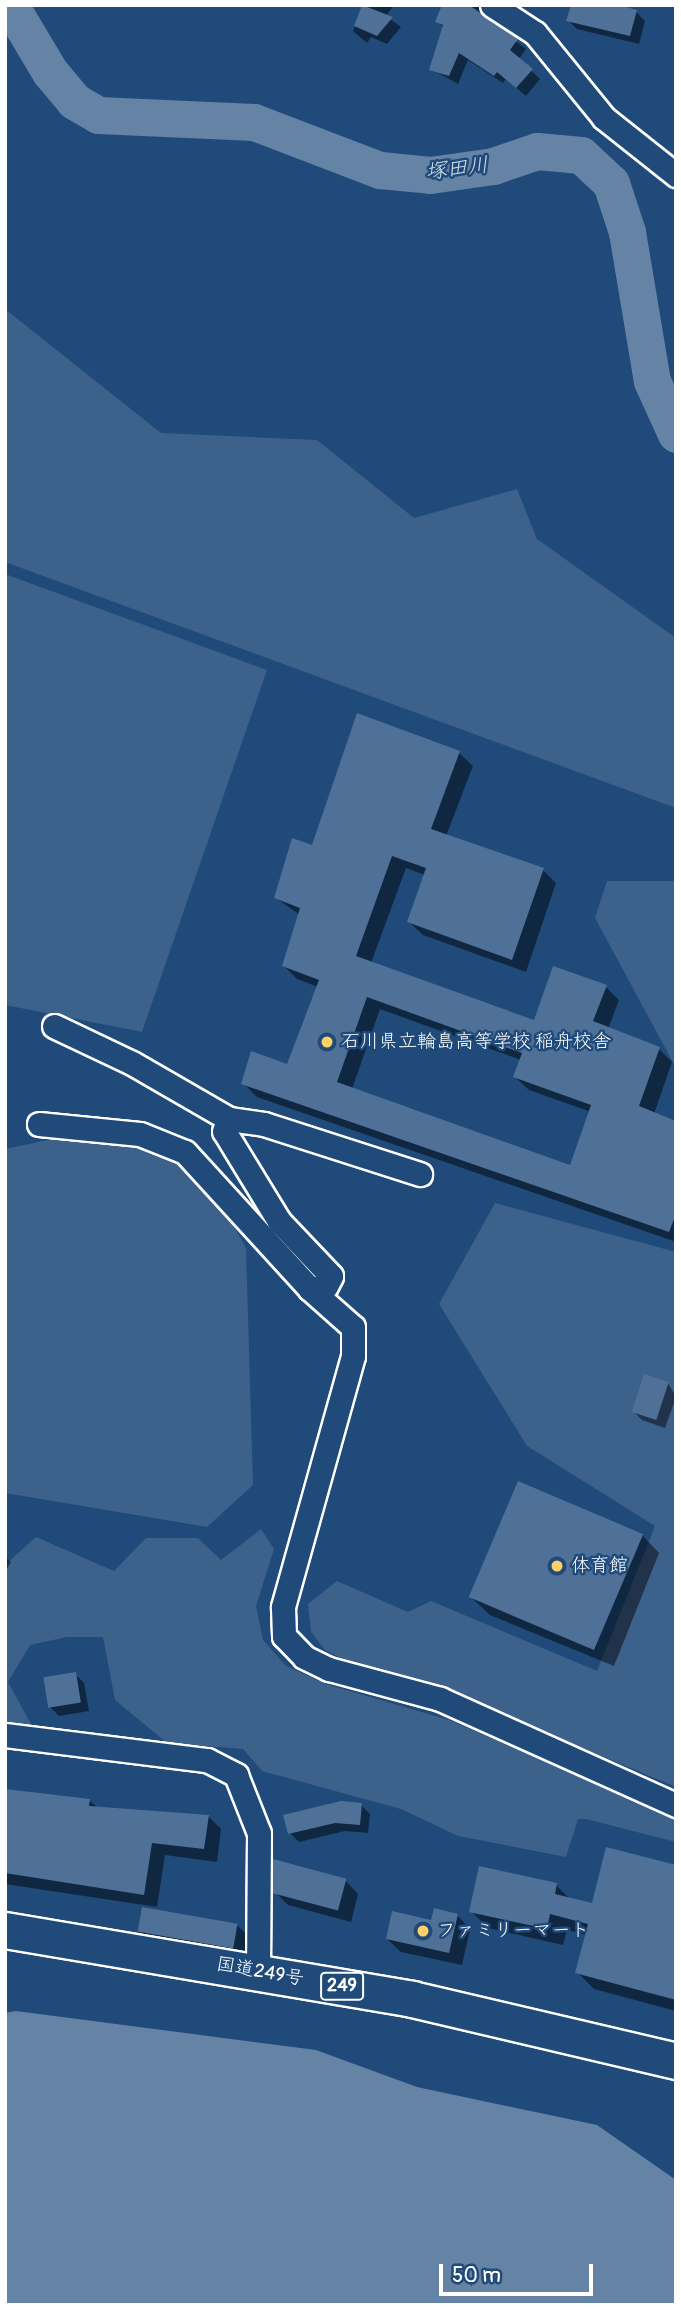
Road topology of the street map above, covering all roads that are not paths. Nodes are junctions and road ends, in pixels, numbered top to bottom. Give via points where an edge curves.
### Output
1 (492, 5) edge
2 (676, 175) edge
3 (54, 1026) dead end
4 (229, 1119) junction
5 (39, 1124) dead end
6 (421, 1174) dead end
7 (310, 1289) junction
8 (5, 1735) edge
9 (676, 1805) edge
10 (5, 1930) edge
11 (258, 1971) junction
12 (676, 2061) edge

1 - 2 street via 535,33 604,118
3 - 4 street via 132,1063
4 - 6 street via 264,1124
4 - 7 street via 224,1131 279,1221 331,1276 326,1286
5 - 7 street via 140,1135 185,1152
7 - 9 street via 353,1327 353,1356 282,1606 284,1636 304,1657 329,1669 440,1699
8 - 11 street via 207,1760 236,1775 259,1832
10 - 11 highway, 国道249号 / 249
11 - 12 highway, 国道249号 / 249 via 412,1999

